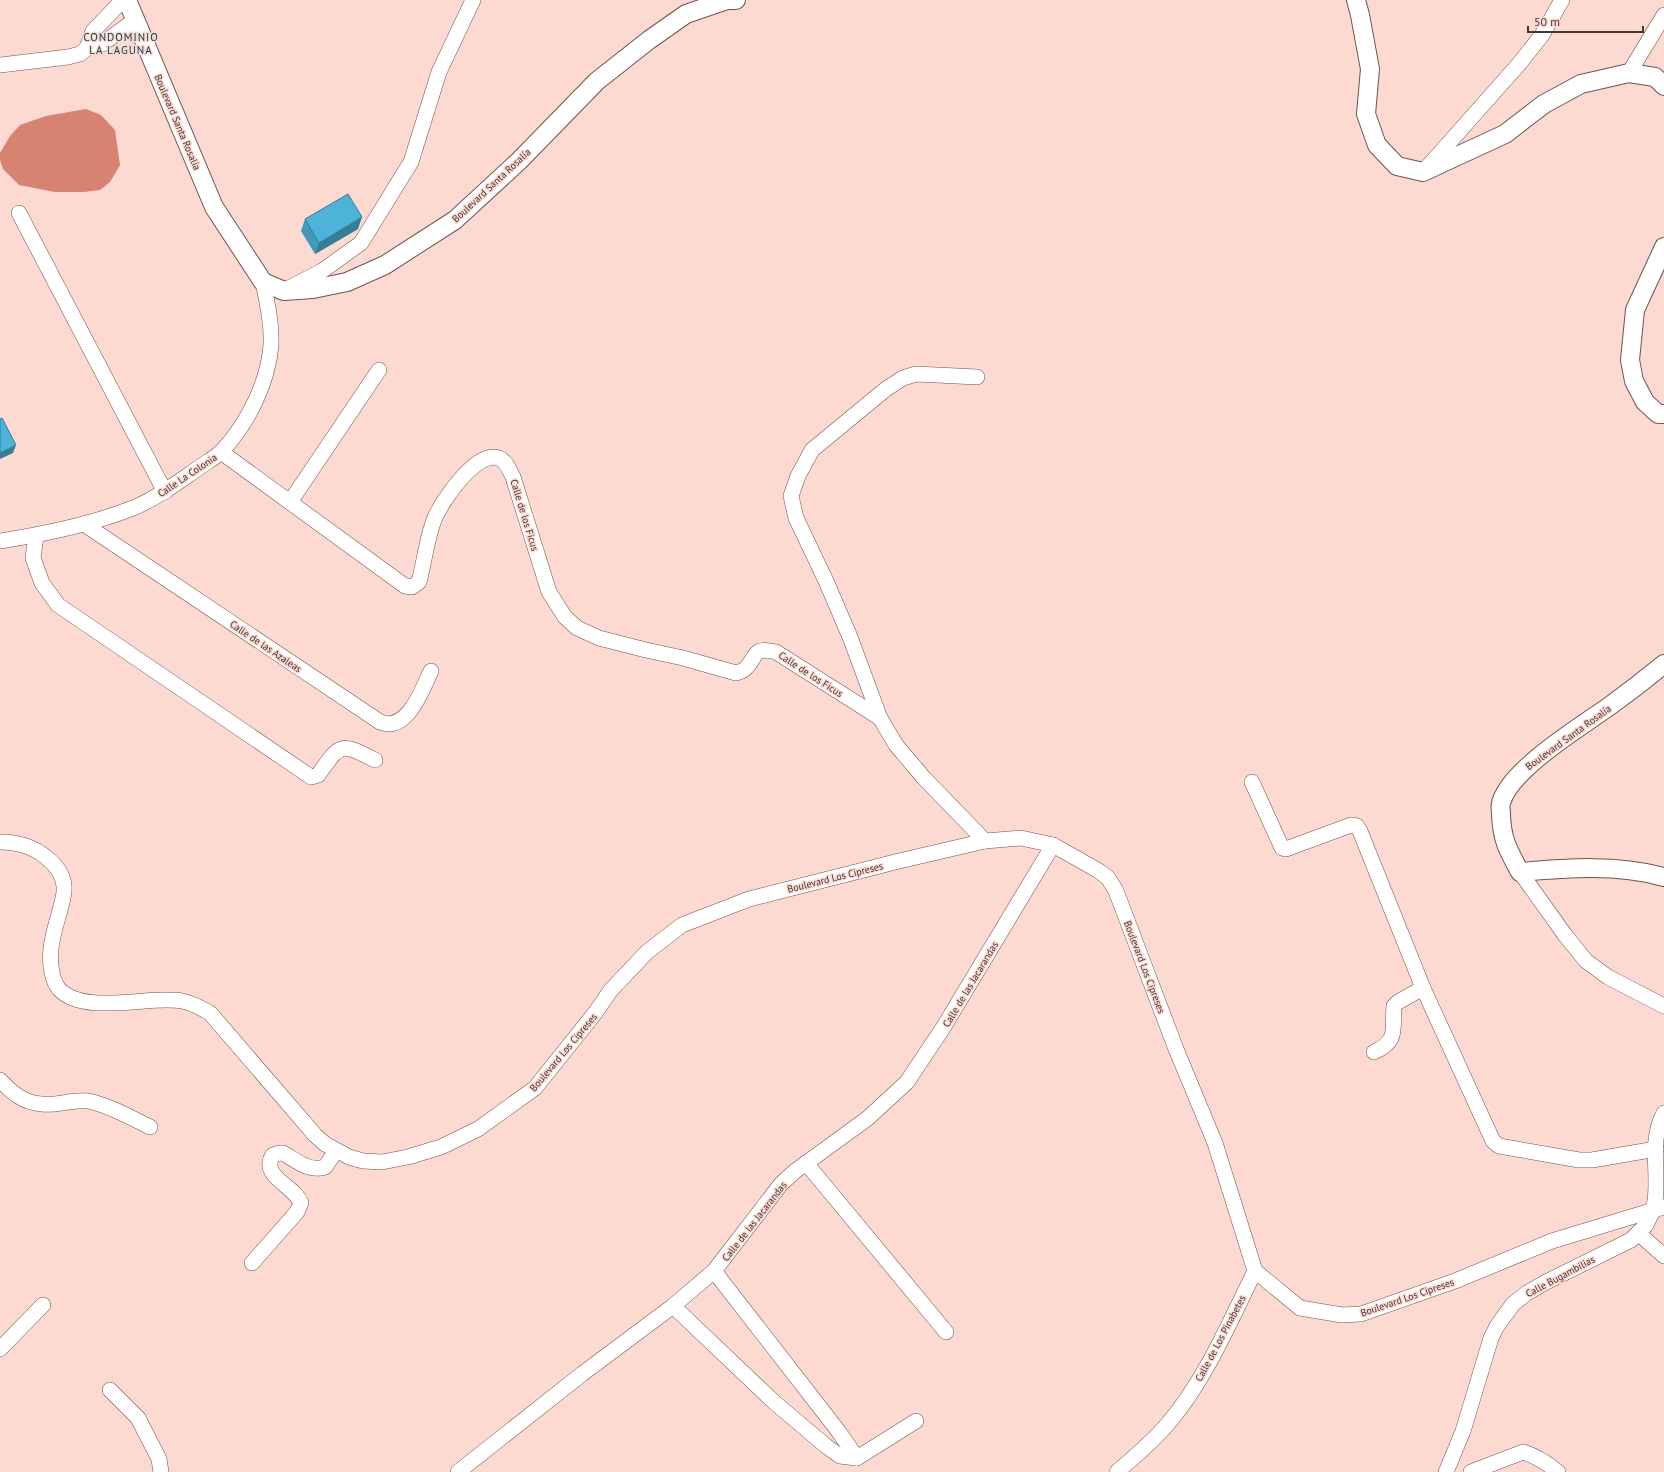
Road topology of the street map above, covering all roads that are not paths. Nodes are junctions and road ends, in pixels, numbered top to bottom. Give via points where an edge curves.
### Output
1 (123, 0) edge
2 (127, 0) edge
3 (473, 0) edge
4 (736, 0) edge
5 (1356, 0) edge
6 (1562, 0) edge
7 (1664, 15) edge
8 (135, 20) junction
9 (87, 48) junction
10 (0, 65) edge
11 (1629, 73) junction
12 (1664, 86) edge
13 (1423, 172) junction
14 (19, 213) dead end
15 (1664, 247) edge
16 (263, 282) junction
17 (284, 291) junction
18 (379, 370) dead end
19 (977, 377) dead end
20 (1664, 414) edge
21 (221, 452) junction
22 (165, 492) junction
23 (290, 502) junction
24 (84, 524) junction
25 (36, 536) junction
26 (0, 541) edge
27 (1664, 664) edge
28 (431, 671) dead end
29 (880, 718) junction
30 (375, 760) dead end
31 (1252, 782) dead end
32 (984, 841) junction
33 (0, 842) edge
34 (1053, 845) junction
35 (1520, 872) junction
36 (1664, 877) edge
37 (1423, 988) junction
38 (1664, 1006) edge
39 (1374, 1052) dead end
40 (0, 1080) edge
41 (1664, 1113) edge
42 (150, 1127) dead end
43 (1656, 1149) junction
44 (336, 1151) junction
45 (806, 1163) junction
46 (1658, 1208) edge
47 (1638, 1233) junction
48 (1664, 1256) edge
49 (252, 1263) dead end
50 (714, 1271) junction
51 (1255, 1271) junction
52 (43, 1305) dead end
53 (673, 1306) junction
54 (946, 1332) dead end
55 (0, 1349) edge
56 (110, 1390) dead end
57 (828, 1419) junction
58 (916, 1421) dead end
59 (811, 1434) junction
60 (857, 1458) junction
61 (161, 1472) edge
62 (458, 1472) edge
63 (1117, 1472) edge
64 (1446, 1472) edge
65 (1471, 1472) edge
66 (1558, 1472) edge

1 - 9 street via 93,30
2 - 8 street, Boulevard Santa Rosalía
3 - 17 street via 439,72 411,162 365,236 360,243 322,272
4 - 17 street, Boulevard Santa Rosalía via 727,0 686,14 649,40 597,81 519,161 455,220 384,265 348,282 313,289
5 - 13 street via 1370,69 1366,114 1377,145 1398,166
6 - 13 street via 1542,35 1519,64
7 - 11 street
8 - 9 street via 102,44
8 - 16 street, Boulevard Santa Rosalía via 214,207
9 - 10 street via 80,54 68,57
11 - 12 street via 1655,77
11 - 13 street via 1581,84 1544,104 1505,134
14 - 22 street
15 - 20 street via 1635,310 1630,360 1634,381 1645,402 1658,414
16 - 17 street, Boulevard Santa Rosalía
16 - 21 street, Calle La Colonia via 269,309 271,345 264,383 242,425
18 - 23 street
19 - 29 street via 916,374 903,378 812,450 791,496 796,518 850,637
21 - 22 street, Calle La Colonia
21 - 23 street, Calle de los Ficus
22 - 24 street, Calle La Colonia via 133,508
23 - 29 street, Calle de los Ficus via 405,586 412,587 419,582 434,520 444,501 456,484 482,460 493,457 501,459 513,477 549,592 565,617 577,628 600,638 736,674 745,670 755,654 765,649 776,652
24 - 25 street, Calle La Colonia
24 - 28 street, Calle de las Azaleas via 380,722 396,724 404,718 418,699
25 - 26 street, Calle La Colonia
25 - 30 street via 33,558 42,583 58,605 310,777 318,775 332,755 344,748 353,748
27 - 35 street, Boulevard Santa Rosalía via 1631,691 1537,758 1508,788 1501,804 1503,836
29 - 32 street via 896,745 923,777
31 - 37 street via 1282,848 1286,849 1351,824 1357,826
32 - 34 street, Boulevard Los Cipreses via 1021,838
32 - 44 street, Boulevard Los Cipreses via 756,897 682,925 647,952 611,990 595,1014 535,1088 478,1129 441,1147 382,1162 349,1157
33 - 44 street, Boulevard Los Cipreses via 29,846 53,862 60,873 64,895 50,958 54,979 59,989 76,999 109,1004 181,1001 194,1004 210,1013 315,1134
34 - 45 street, Calle de las Jacarandas via 943,1028 907,1082 868,1118
34 - 51 street, Boulevard Los Cipreses via 1108,878 1116,891 1176,1049 1215,1142
35 - 36 street via 1590,868
35 - 38 street via 1586,961 1608,977
37 - 39 street via 1394,1006 1393,1035 1390,1042
37 - 43 street via 1494,1141 1499,1146 1580,1160
40 - 42 street via 11,1092 24,1100 42,1104 88,1101
41 - 43 street, Calle Bugambilias via 1660,1121
43 - 46 street, Calle Bugambilias
44 - 49 street via 325,1167 319,1169 305,1166 280,1152 273,1155 269,1162 271,1172 299,1197 301,1203 297,1212
45 - 50 street, Calle de las Jacarandas via 781,1184
45 - 54 street
46 - 47 street, Calle Bugambilias
46 - 51 street, Boulevard Los Cipreses via 1552,1241 1455,1281 1361,1314 1342,1315 1300,1308
47 - 48 street
47 - 64 street, Calle Bugambilias via 1631,1240 1546,1282 1513,1304 1491,1338 1462,1431
50 - 53 street, Calle de las Jacarandas
50 - 57 street
51 - 63 street, Calle de Los Pinabetes via 1206,1369 1183,1404 1149,1444
52 - 55 street
53 - 59 street
53 - 62 street, Calle de las Jacarandas
56 - 61 street via 138,1418 159,1460
57 - 59 street
57 - 60 street
58 - 60 street
59 - 60 street via 840,1456
65 - 66 street via 1523,1452 1531,1454

